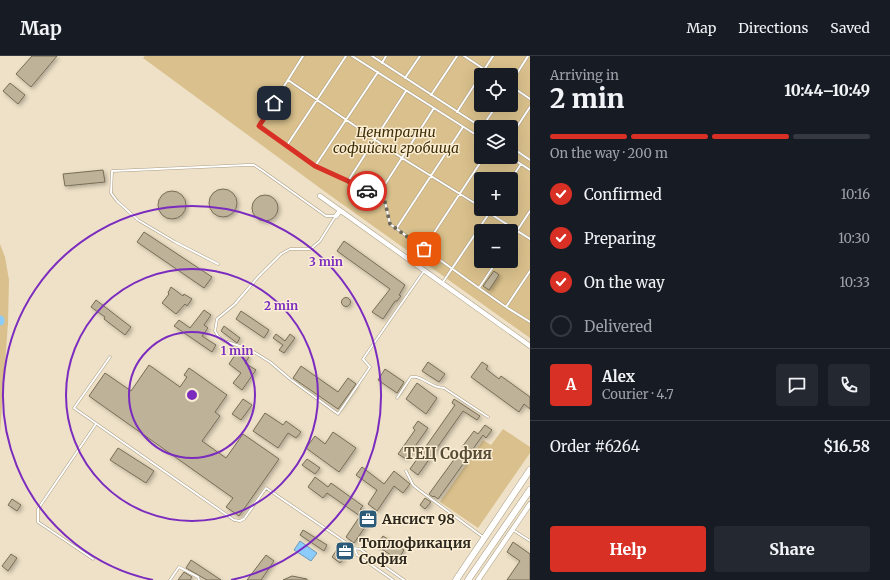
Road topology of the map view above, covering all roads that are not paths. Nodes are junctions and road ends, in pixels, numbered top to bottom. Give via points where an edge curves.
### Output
1 (303, 56) edge
2 (346, 56) edge
3 (352, 56) edge
4 (372, 56) edge
5 (386, 56) edge
6 (420, 56) edge
7 (457, 56) edge
8 (464, 56) edge
9 (493, 56) edge
10 (528, 56) edge
11 (382, 63) junction
12 (483, 68) edge
13 (486, 68) edge
14 (378, 72) junction
15 (518, 72) edge
16 (405, 78) junction
17 (288, 80) junction
18 (474, 86) edge
19 (406, 91) junction
20 (518, 91) edge
21 (431, 95) junction
22 (530, 99) edge
23 (317, 100) junction
24 (530, 107) edge
25 (434, 108) junction
26 (457, 112) junction
27 (346, 120) junction
28 (474, 122) edge
29 (518, 125) edge
30 (463, 127) junction
31 (474, 134) edge
32 (375, 140) junction
33 (287, 145) junction
34 (518, 152) edge
35 (402, 158) junction
36 (530, 160) edge
37 (518, 162) edge
38 (479, 164) edge
39 (521, 164) junction
40 (315, 166) junction
41 (530, 170) edge
42 (516, 172) edge
43 (431, 176) junction
44 (348, 181) junction
45 (382, 189) junction
46 (460, 194) junction
47 (320, 196) dead end
48 (474, 203) edge
49 (340, 210) junction
50 (530, 211) edge
51 (336, 216) junction
52 (487, 216) edge
53 (494, 216) edge
54 (507, 224) edge
55 (396, 229) junction
56 (518, 229) edge
57 (518, 231) edge
58 (530, 238) edge
59 (424, 249) junction
60 (218, 264) dead end
61 (492, 268) edge
62 (452, 269) junction
63 (425, 271) junction
64 (530, 271) edge
65 (442, 283) junction
66 (479, 288) junction
67 (506, 307) junction
68 (530, 322) edge
69 (530, 346) edge
70 (110, 357) dead end
71 (397, 398) dead end
72 (488, 417) dead end
73 (96, 424) junction
74 (530, 470) edge
75 (406, 471) dead end
76 (530, 490) edge
77 (530, 504) edge
78 (512, 529) junction
79 (484, 538) junction
80 (530, 541) edge
81 (354, 548) junction
82 (93, 559) dead end
83 (170, 580) edge
84 (199, 580) edge
85 (393, 580) edge
86 (404, 580) edge
87 (456, 580) edge
88 (468, 580) edge
89 (478, 580) edge

1 - 17 lane
2 - 23 lane
3 - 14 lane
4 - 11 lane
5 - 11 lane
6 - 16 lane
7 - 21 lane
8 - 12 lane
9 - 13 lane
10 - 15 lane
11 - 16 lane
14 - 19 lane
14 - 27 lane
16 - 21 lane
17 - 23 lane
17 - 33 lane via 259,126
18 - 26 lane
19 - 25 lane
19 - 32 lane
20 - 22 lane
21 - 26 lane
23 - 27 lane
23 - 33 lane
24 - 29 lane
25 - 30 lane
25 - 35 lane
26 - 28 lane
27 - 32 lane
27 - 40 lane
30 - 31 lane
30 - 43 lane
32 - 35 lane
32 - 44 lane
33 - 40 lane
34 - 36 lane
35 - 43 lane
35 - 45 lane
37 - 39 lane
38 - 46 lane
39 - 41 lane
39 - 42 lane
40 - 44 lane
43 - 46 lane
43 - 55 lane
44 - 45 lane via 363,192
45 - 55 lane via 390,224
46 - 48 lane
46 - 59 lane
47 - 49 street
49 - 51 street
49 - 63 street
50 - 56 lane
51 - 60 lane via 326,216 254,166 112,171 111,193 138,220
51 - 63 lane via 320,241 310,249 286,250 235,304 218,318 215,331 218,336 224,341 249,349 270,362 338,414 370,367 363,359
52 - 62 lane
53 - 54 lane
55 - 59 lane
57 - 58 lane
59 - 62 lane
61 - 66 lane
62 - 65 lane
62 - 66 lane
63 - 65 street
64 - 67 lane
65 - 69 street
66 - 67 lane
67 - 68 lane
70 - 73 lane via 74,408
71 - 72 lane via 411,377 416,376 436,388 444,388
73 - 81 lane via 234,520 244,519 266,488
73 - 82 lane via 38,509 38,522
74 - 79 main road
75 - 79 lane via 419,490
76 - 88 main road
77 - 78 street
78 - 80 lane
78 - 89 street
79 - 87 main road
81 - 85 lane via 356,555
81 - 86 lane via 360,549
83 - 84 lane via 179,567

